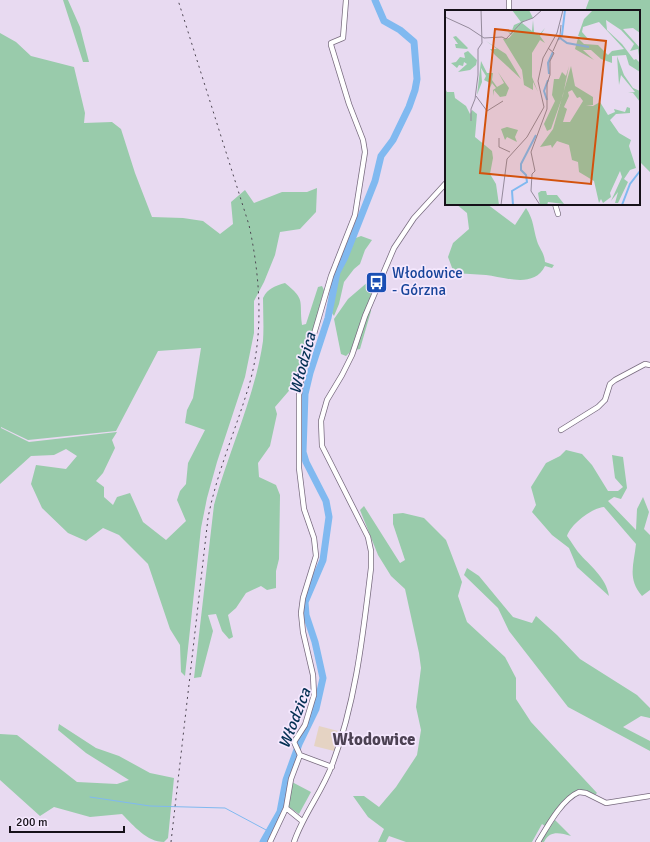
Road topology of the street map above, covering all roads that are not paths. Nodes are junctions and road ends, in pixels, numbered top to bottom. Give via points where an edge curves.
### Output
1 (346, 0) edge
2 (445, 184) edge
3 (555, 205) edge
4 (558, 214) dead end
5 (650, 365) edge
6 (561, 430) dead end
7 (299, 754) junction
8 (332, 767) junction
9 (650, 796) edge
10 (286, 808) junction
11 (302, 821) junction
12 (270, 842) edge
13 (294, 842) edge
14 (538, 842) edge

1 - 7 street via 343,38 331,45 365,152 355,215 331,276 302,375 299,395 299,468 304,509 314,538 316,556 301,613 313,675 314,695 305,725 295,745
2 - 8 street via 414,218 394,248 365,316 352,355 327,400 320,421 322,446 365,528 371,555 352,697
3 - 4 street
5 - 6 street via 645,364 615,380 610,384 605,400 598,407
7 - 8 street
7 - 10 street
8 - 11 street
9 - 14 street via 606,803 586,793 576,793 557,813
10 - 11 street
10 - 12 street
11 - 13 street

